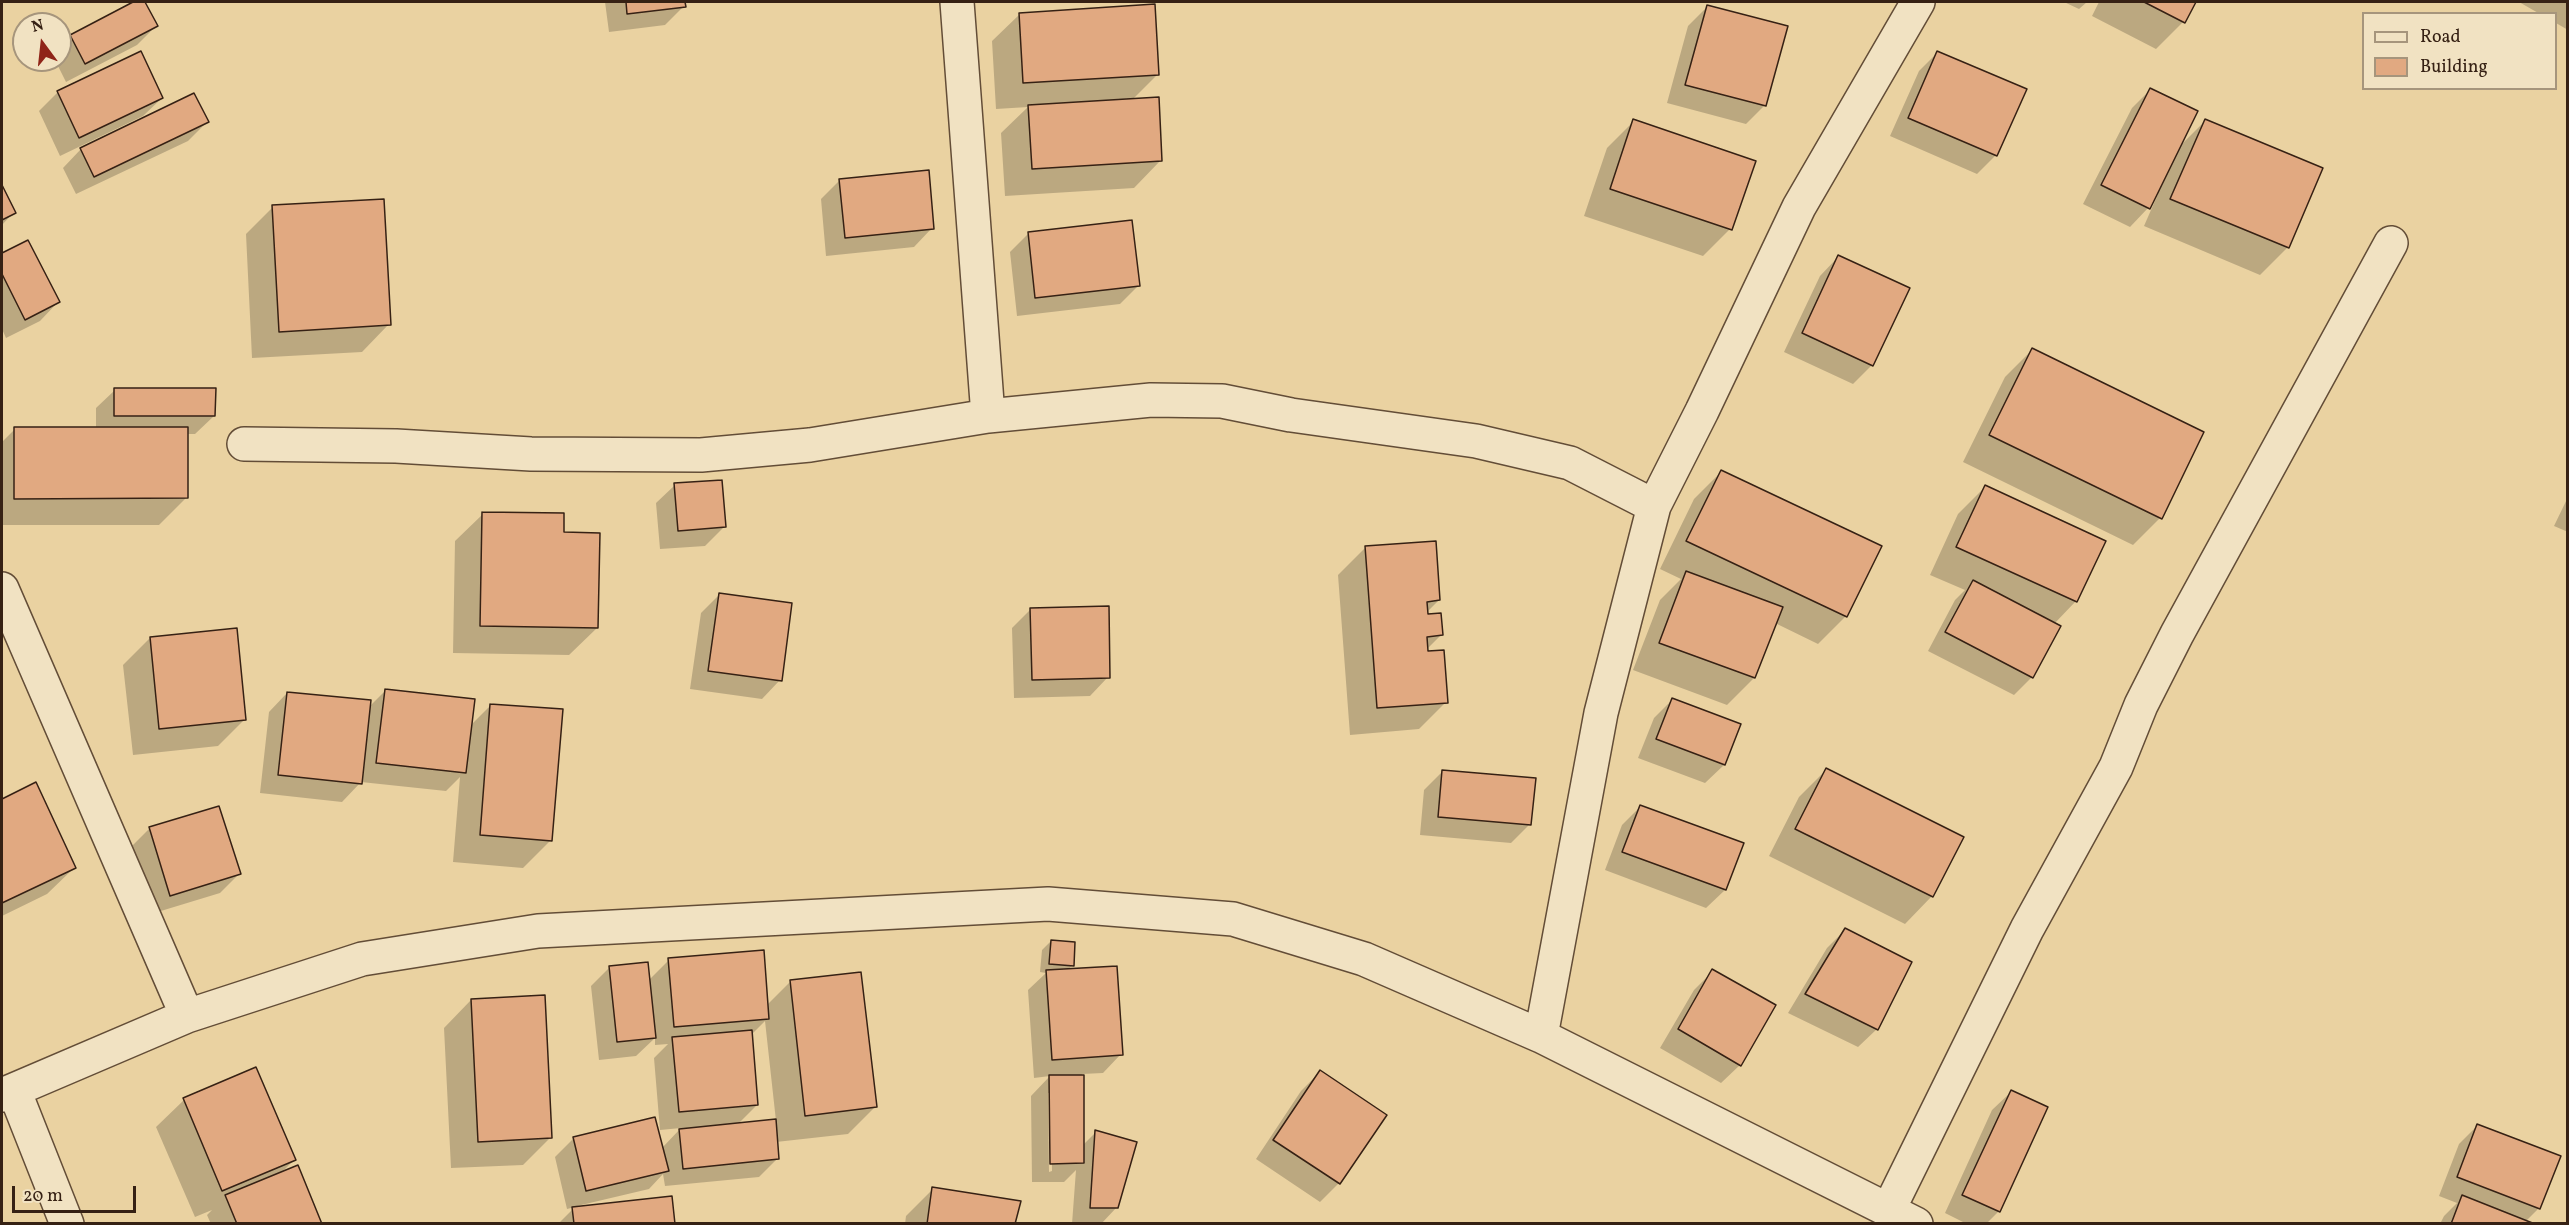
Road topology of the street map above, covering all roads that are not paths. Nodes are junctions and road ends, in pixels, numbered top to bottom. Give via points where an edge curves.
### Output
1 (957, 2) edge
2 (1918, 2) edge
3 (2391, 243) dead end
4 (988, 416) junction
5 (244, 444) dead end
6 (1654, 506) junction
7 (2, 589) edge
8 (187, 1016) junction
9 (1541, 1036) junction
10 (8, 1093) edge
11 (1903, 1216) edge
12 (67, 1224) edge

1 - 4 street
2 - 6 street via 1799,207
3 - 11 street via 2177,634 2141,705 2116,767 2027,929
4 - 5 street via 810,445 701,454 531,454 396,446
4 - 6 street via 1151,400 1222,401 1291,415 1476,441 1570,463
6 - 9 street via 1601,713
7 - 8 street
8 - 9 street via 362,959 538,931 1048,904 1233,920 1364,959
8 - 10 street
9 - 11 street
10 - 12 street

